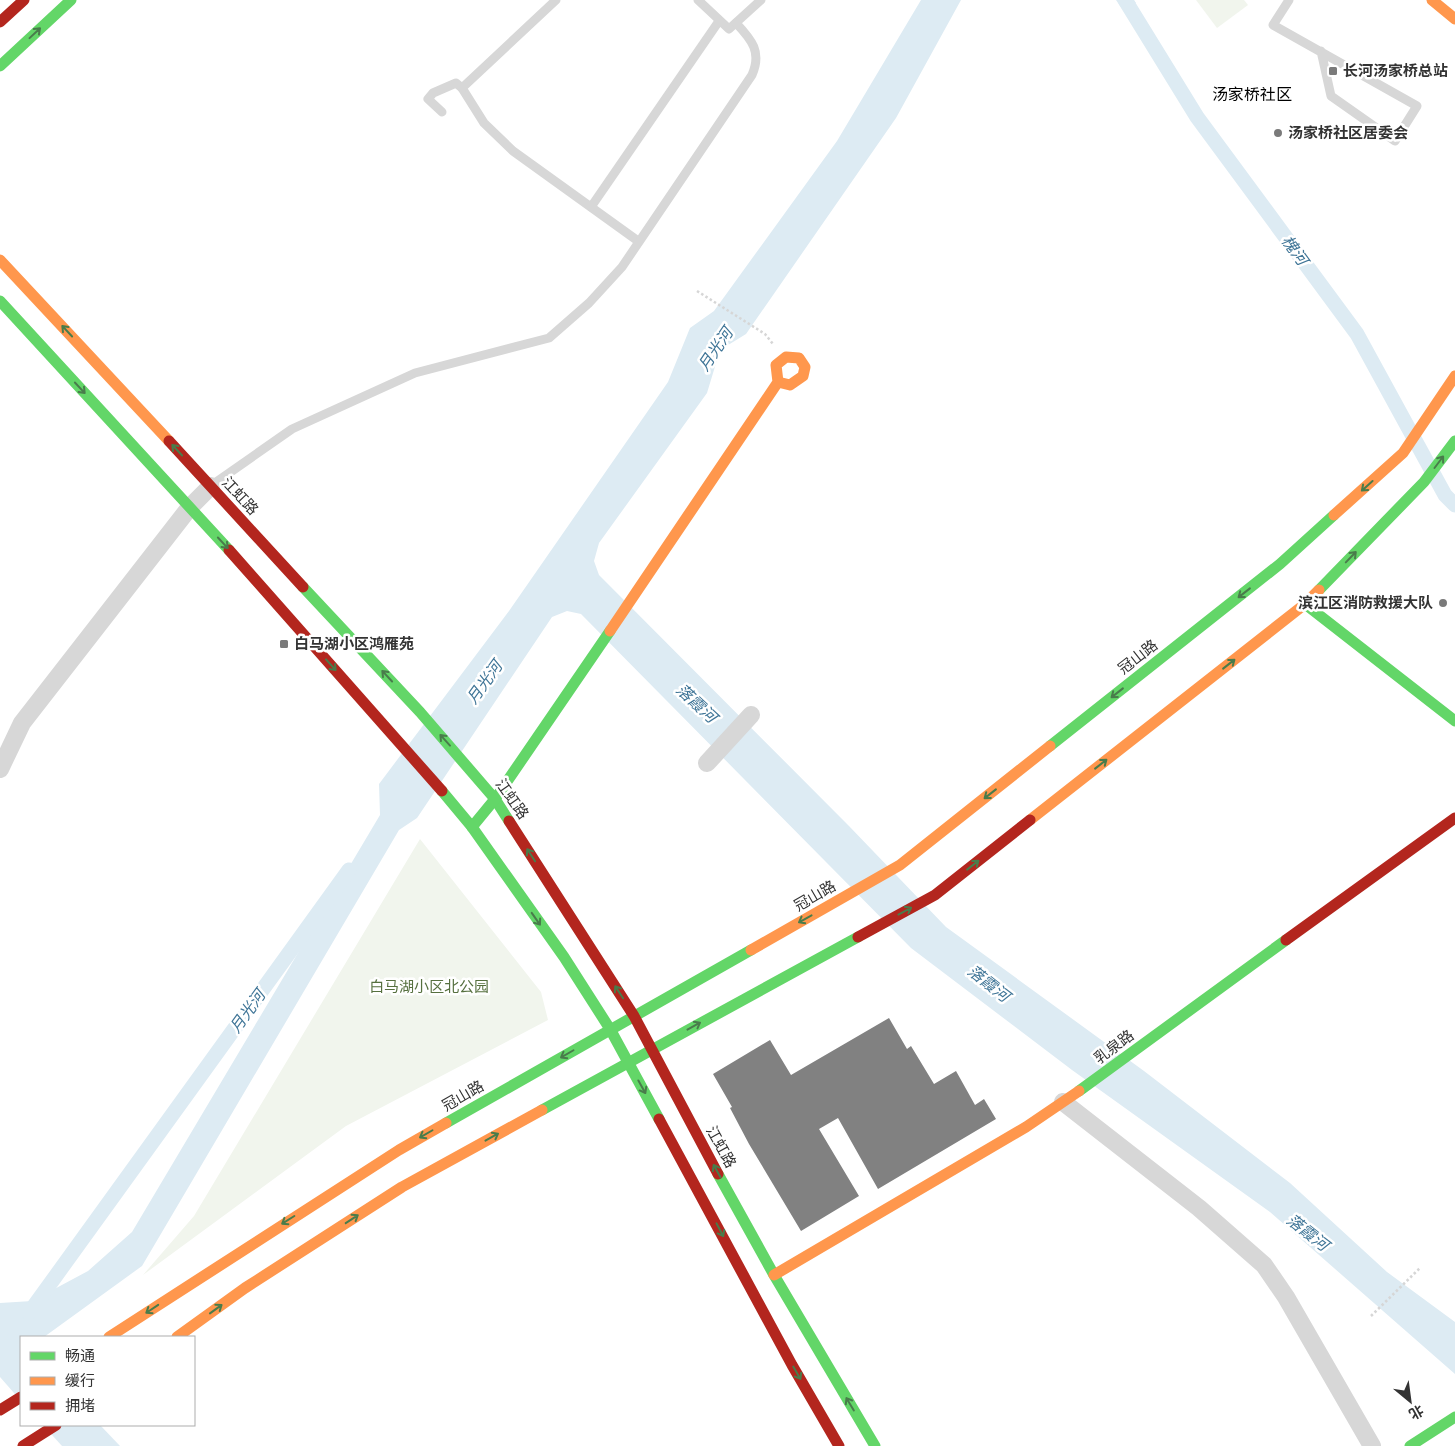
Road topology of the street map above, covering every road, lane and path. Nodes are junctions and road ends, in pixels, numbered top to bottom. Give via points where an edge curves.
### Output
1 (24, 0) edge
2 (71, 0) edge
3 (556, 0) edge
4 (698, 0) edge
5 (761, 0) edge
6 (1289, 0) edge
7 (1432, 0) edge
8 (1455, 19) edge
9 (718, 21) junction
10 (0, 22) edge
11 (736, 23) junction
12 (1321, 51) junction
13 (0, 66) edge
14 (462, 88) junction
15 (442, 112) dead end
16 (591, 207) junction
17 (638, 241) junction
18 (0, 260) edge
19 (696, 291) dead end
20 (0, 301) edge
21 (765, 334) dead end
22 (1455, 376) edge
23 (778, 382) dead end
24 (1455, 441) edge
25 (210, 486) junction
26 (190, 508) junction
27 (1305, 604) junction
28 (751, 715) dead end
29 (1455, 721) edge
30 (707, 763) dead end
31 (0, 769) edge
32 (495, 799) junction
33 (1455, 818) edge
34 (472, 827) junction
35 (634, 1016) junction
36 (610, 1029) junction
37 (651, 1050) junction
38 (628, 1062) junction
39 (1063, 1102) junction
40 (1421, 1267) dead end
41 (774, 1275) junction
42 (1372, 1316) dead end
43 (111, 1336) edge
44 (178, 1336) edge
45 (19, 1398) edge
46 (0, 1410) edge
47 (1455, 1417) edge
48 (52, 1428) edge
49 (23, 1446) edge
50 (839, 1446) edge
51 (875, 1446) edge
52 (1372, 1446) edge
53 (1410, 1446) edge

1 - 10 main road
13 -> 2 main road
3 - 14 lane
4 - 9 lane
5 - 11 lane
6 - 12 lane via 1273,25
7 - 8 main road
9 - 11 lane via 729,30
9 - 16 lane
11 - 17 lane via 754,47 757,62 752,75
12 - 12 lane via 1417,106 1395,141 1331,96
14 - 15 lane via 456,83 433,93 428,99
14 - 16 lane via 484,123 513,151
16 - 17 lane
17 - 25 lane via 622,267 589,303 549,338 415,373 292,430
25 -> 18 main road, 江虹路
19 - 21 path
20 -> 26 main road
22 -> 35 main road, 冠山路 via 1403,453 1280,564 900,865
23 - 32 main road
27 -> 24 main road via 1424,482
25 - 26 street
32 -> 25 main road, 江虹路 via 420,712
26 - 31 street via 22,723
26 -> 34 main road
27 - 29 main road
37 -> 27 main road via 935,895
28 - 30 street
32 - 34 main road
35 -> 32 main road, 江虹路
33 - 39 main road, 乳泉路
34 -> 36 main road via 564,957
35 - 36 main road, 冠山路
35 - 37 main road, 江虹路
36 - 38 main road
36 -> 43 main road, 冠山路 via 399,1150
37 - 38 main road
41 -> 37 main road, 江虹路
44 -> 38 main road via 245,1288 402,1187
38 -> 50 main road
39 - 41 main road, 乳泉路
39 - 52 street via 1199,1208 1264,1265
40 - 42 path
51 -> 41 main road, 江虹路
45 - 46 main road
47 - 53 main road
48 - 49 main road

